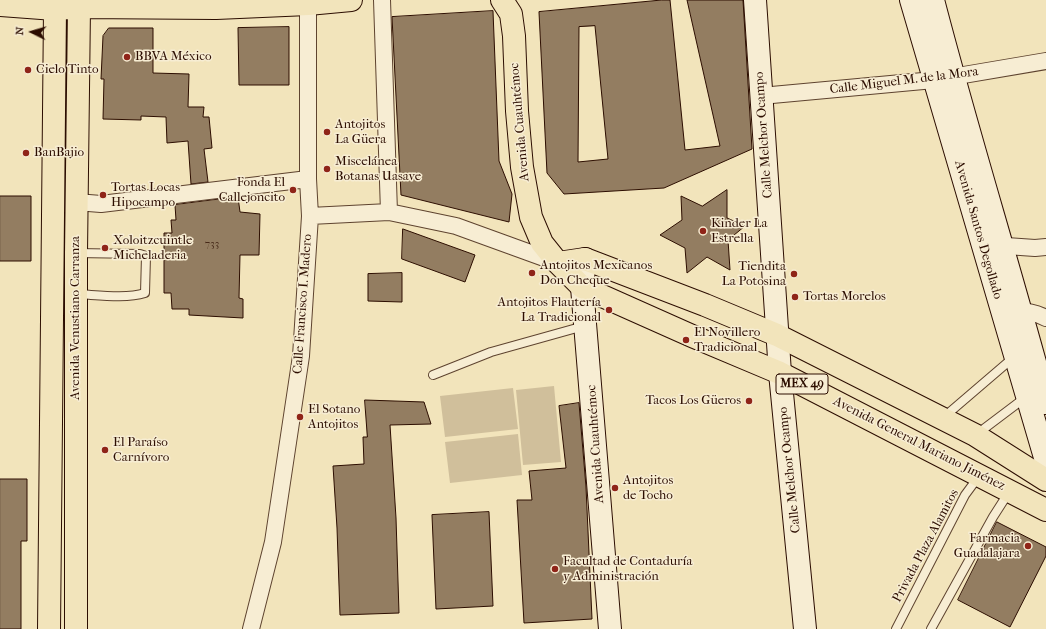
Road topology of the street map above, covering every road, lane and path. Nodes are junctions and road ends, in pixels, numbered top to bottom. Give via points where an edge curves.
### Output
1 (351, 0) edge
2 (382, 0) edge
3 (502, 0) edge
4 (755, 0) edge
5 (911, 0) edge
6 (933, 0) edge
7 (306, 2) edge
8 (80, 3) edge
9 (226, 4) edge
10 (0, 5) edge
11 (55, 8) junction
12 (1046, 61) edge
13 (943, 78) junction
14 (761, 96) junction
15 (308, 179) junction
16 (76, 202) junction
17 (389, 212) junction
18 (310, 216) junction
19 (992, 245) junction
20 (1046, 247) edge
21 (76, 253) junction
22 (585, 259) junction
23 (558, 263) junction
24 (582, 287) junction
25 (76, 294) junction
26 (705, 305) junction
27 (1012, 312) junction
28 (1046, 318) edge
29 (586, 325) junction
30 (777, 335) junction
31 (692, 336) junction
32 (1015, 356) junction
33 (780, 373) junction
34 (433, 375) dead end
35 (1037, 400) edge
36 (942, 418) junction
37 (975, 435) junction
38 (1046, 460) edge
39 (979, 475) junction
40 (1046, 480) edge
41 (1010, 491) junction
42 (1046, 510) edge
43 (49, 629) edge
44 (76, 629) edge
45 (251, 629) edge
46 (610, 629) edge
47 (805, 629) edge
48 (896, 629) edge
49 (931, 629) edge

1 - 7 main road
2 - 17 street
3 - 23 main road, Avenida Cuauhtémoc via 511,14 514,36 521,159 531,217 542,243
4 - 14 street, Calle Melchor Ocampo
5 - 13 street, Avenida Santos Degollado
6 - 13 street, Avenida Santos Degollado
7 - 9 main road
7 - 15 street, Calle Francisco I. Madero
8 - 9 main road
8 - 11 main road
8 - 16 main road, Avenida Venustiano Carranza
10 - 11 main road
11 - 43 main road, Avenida Venustiano Carranza
12 - 13 street, Calle Miguel M. de la Mora
13 - 14 street, Calle Miguel M. de la Mora
13 - 19 street, Avenida Santos Degollado
14 - 30 street, Calle Melchor Ocampo
15 - 16 street via 101,204
15 - 18 street, Calle Francisco I. Madero
16 - 21 main road, Avenida Venustiano Carranza
17 - 18 street, Avenida General Mariano Jiménez
17 - 23 street, Avenida General Mariano Jiménez via 456,226
18 - 45 street, Calle Francisco I. Madero via 301,356 273,542
19 - 20 street
19 - 27 street, Avenida Santos Degollado
21 - 25 main road, Avenida Venustiano Carranza
21 - 25 lane via 146,256 145,293 105,296
22 - 23 main road, Avenida General Mariano Jiménez / MEX 49
22 - 24 street, Avenida Cuauhtémoc
22 - 26 main road, Avenida General Mariano Jiménez / MEX 49
23 - 24 main road, Avenida General Mariano Jiménez / MEX 49
24 - 29 street, Avenida Cuauhtémoc
24 - 31 main road, Avenida General Mariano Jiménez / MEX 49
25 - 44 main road, Avenida Venustiano Carranza
26 - 30 main road, Avenida General Mariano Jiménez / MEX 49
26 - 31 main road
27 - 28 street via 1038,314
27 - 32 street, Avenida Santos Degollado
27 - 35 street, Avenida Santos Degollado
29 - 34 lane via 491,352
29 - 46 street, Avenida Cuauhtémoc
30 - 33 street, Calle Melchor Ocampo
30 - 36 main road, Avenida General Mariano Jiménez / MEX 49
31 - 33 main road, Avenida General Mariano Jiménez / MEX 49
32 - 35 street, Avenida Santos Degollado
32 - 36 lane
33 - 39 main road, Avenida General Mariano Jiménez / MEX 49
33 - 47 street, Calle Melchor Ocampo
35 - 37 lane
35 - 38 street, Avenida Santos Degollado
36 - 37 main road, Avenida General Mariano Jiménez / MEX 49
37 - 40 main road, Avenida General Mariano Jiménez / MEX 49
39 - 41 main road, Avenida General Mariano Jiménez / MEX 49
39 - 48 lane, Privada Plaza Alamitos via 965,495
41 - 42 main road, Avenida General Mariano Jiménez / MEX 49
41 - 49 lane

